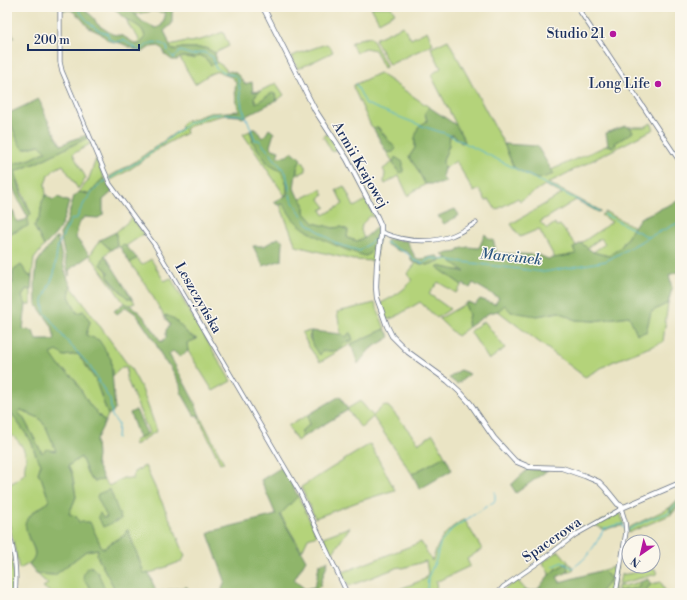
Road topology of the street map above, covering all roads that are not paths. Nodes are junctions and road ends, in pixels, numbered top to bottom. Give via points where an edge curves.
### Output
1 (263, 7) edge
2 (578, 7) edge
3 (60, 9) edge
4 (680, 162) edge
5 (476, 223) dead end
6 (381, 232) junction
7 (680, 483) edge
8 (621, 508) junction
9 (7, 524) edge
10 (15, 593) edge
11 (347, 593) edge
12 (498, 593) edge
13 (616, 593) edge

1 - 6 street, Armii Krajowej via 315,110 374,208
2 - 4 street
3 - 11 street, Leszczyńska via 62,71 109,182 154,244 300,492
5 - 6 street via 452,236 426,240 398,238
6 - 8 street, Armii Krajowej via 376,279 377,298 387,326 397,342 462,393 515,461 529,466 562,468 599,482
7 - 8 street
8 - 12 street, Spacerowa via 575,535
8 - 13 street via 626,532
9 - 10 street via 15,561

